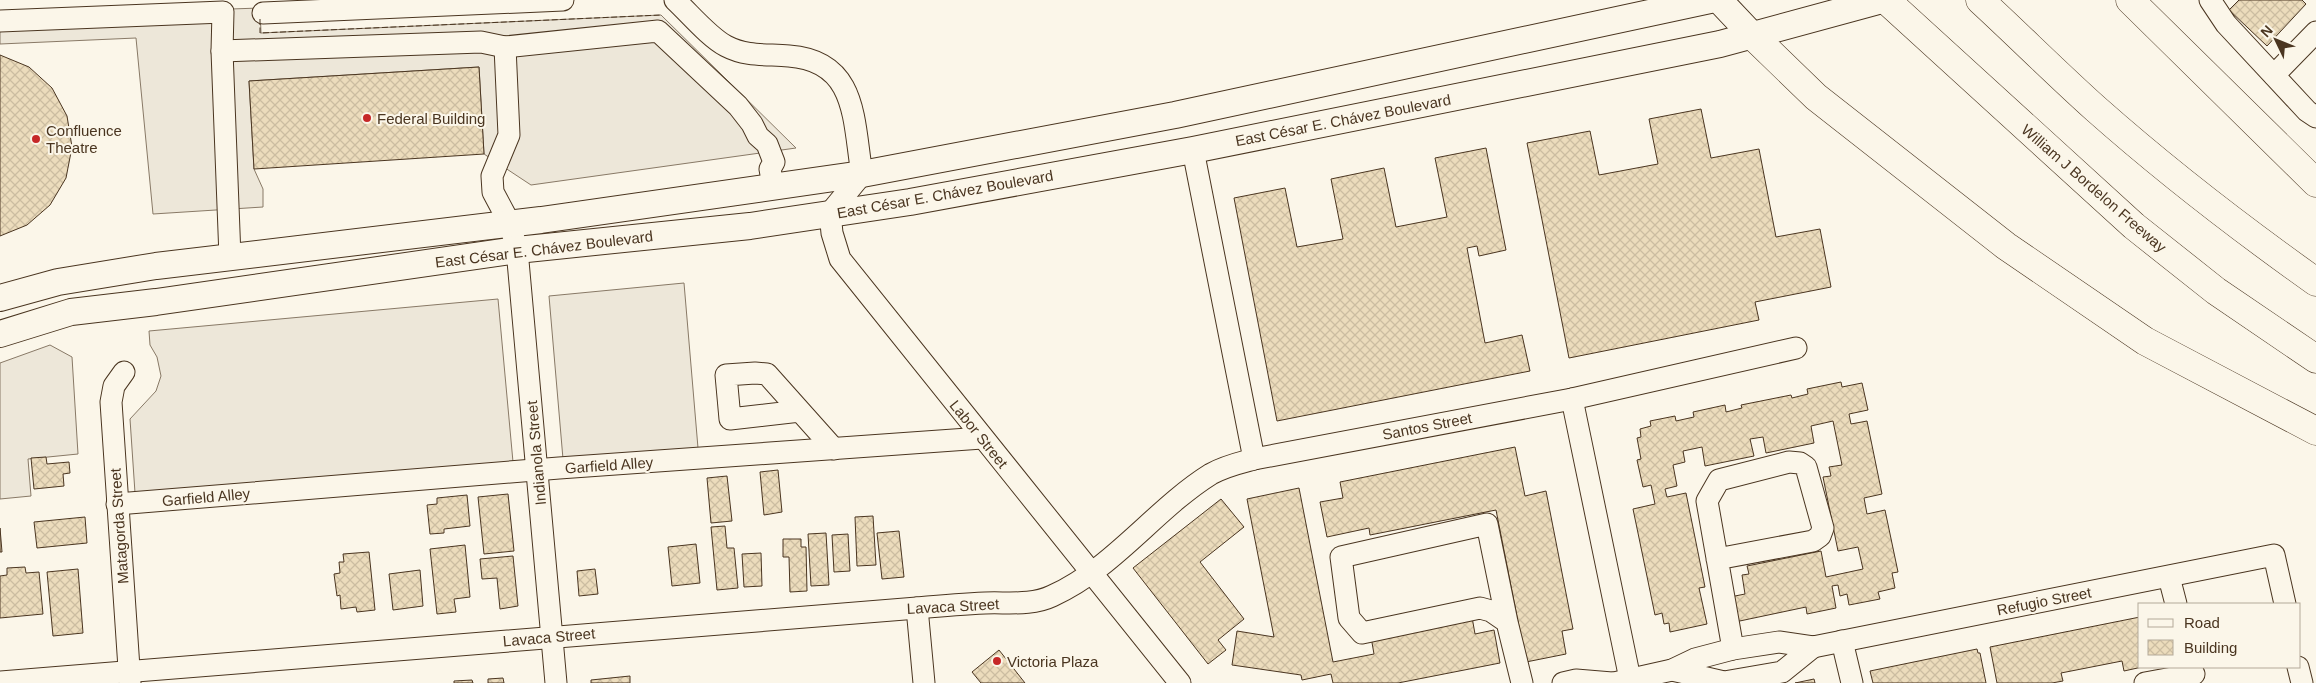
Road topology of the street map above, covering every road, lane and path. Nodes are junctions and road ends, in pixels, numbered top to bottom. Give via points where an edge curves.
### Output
1 (563, 0) edge
2 (676, 0) edge
3 (1710, 0) edge
4 (1719, 0) edge
5 (1882, 0) edge
6 (1886, 0) edge
7 (1980, 0) edge
8 (2130, 0) edge
9 (2210, 1) edge
10 (423, 4) edge
11 (1648, 8) edge
12 (263, 13) dead end
13 (0, 21) edge
14 (1571, 30) junction
15 (2316, 32) edge
16 (1754, 37) junction
17 (505, 48) junction
18 (222, 51) junction
19 (1579, 72) junction
20 (2274, 76) junction
21 (2316, 117) edge
22 (1193, 150) junction
23 (862, 174) junction
24 (772, 177) junction
25 (2316, 183) edge
26 (830, 214) junction
27 (510, 224) junction
28 (517, 250) junction
29 (230, 257) junction
30 (2316, 282) edge
31 (0, 298) edge
32 (0, 334) edge
33 (1796, 348) dead end
34 (2316, 359) edge
35 (124, 372) dead end
36 (1572, 399) junction
37 (800, 412) dead end
38 (2316, 431) edge
39 (982, 438) junction
40 (834, 449) junction
41 (1254, 459) junction
42 (537, 470) junction
43 (117, 504) junction
44 (1717, 559) junction
45 (1091, 573) junction
46 (2169, 577) junction
47 (2176, 603) edge
48 (2285, 603) edge
49 (917, 608) junction
50 (1506, 622) junction
51 (552, 637) junction
52 (1842, 641) junction
53 (1813, 647) junction
54 (1733, 649) junction
55 (2298, 668) edge
56 (1672, 670) junction
57 (2194, 674) edge
58 (130, 677) edge
59 (0, 682) edge
60 (1619, 682) edge
61 (556, 683) edge
62 (924, 683) edge
63 (1180, 683) edge
64 (1522, 683) edge
65 (1563, 683) edge
66 (1852, 683) edge
67 (2145, 683) edge
68 (2302, 683) edge

1 - 10 street
2 - 23 street via 725,46 757,56 811,58 827,66 842,83 852,108
3 - 11 main road, East César E. Chávez Boulevard
4 - 16 main road
5 - 16 main road, East César E. Chávez Boulevard
6 - 34 highway, William J Bordelon Freeway via 2134,226 2216,290
7 - 30 highway via 2096,109 2179,179
8 - 25 highway
9 - 20 street via 2226,24
10 - 12 street
11 - 14 main road, East César E. Chávez Boulevard
13 - 18 street via 223,12
14 - 19 main road
14 - 23 main road, East César E. Chávez Boulevard via 1175,115
15 - 20 street
16 - 19 main road, East César E. Chávez Boulevard
16 - 38 highway via 1816,97 2006,246 2145,341
17 - 18 street via 481,42
17 - 24 street via 658,31 738,106 767,144 774,162
17 - 27 street, Indianola Street via 510,135 492,176 493,192
18 - 29 street
19 - 22 main road, East César E. Chávez Boulevard
20 - 21 street
22 - 26 main road, East César E. Chávez Boulevard
22 - 41 street
23 - 24 main road, East César E. Chávez Boulevard
23 - 26 street
24 - 27 main road, East César E. Chávez Boulevard
26 - 28 main road, East César E. Chávez Boulevard via 750,226
26 - 39 street, Labor Street via 840,259
27 - 28 street, Indianola Street
27 - 29 main road, East César E. Chávez Boulevard
28 - 32 main road, East César E. Chávez Boulevard via 71,312
28 - 42 street, Indianola Street
29 - 31 main road, East César E. Chávez Boulevard via 58,282
33 - 36 street, Santos Street
35 - 43 street, Matagorda Street via 114,386 111,402
36 - 41 street, Santos Street
36 - 60 street
37 - 40 street
39 - 40 street, Garfield Alley
39 - 45 street, Labor Street
40 - 42 street, Garfield Alley
41 - 45 street, Santos Street via 1226,466 1197,484
42 - 43 street, Garfield Alley
42 - 51 street, Indianola Street
43 - 58 street, Matagorda Street
44 - 44 street via 1707,501 1719,480 1789,462 1800,463 1806,468 1822,528 1820,536 1814,541
44 - 54 street
45 - 49 street, Lavaca Street via 1040,600
45 - 63 street, Labor Street
46 - 47 street
46 - 48 street, Refugio Street via 2274,555
46 - 52 street, Refugio Street
49 - 51 street, Lavaca Street
49 - 62 street
50 - 50 street via 1487,524 1340,557 1349,618 1362,632 1480,608 1491,611
50 - 64 street
51 - 58 street, Lavaca Street
51 - 61 street, Indianola Street
52 - 53 street, Refugio Street
52 - 66 street
53 - 54 street, Refugio Street via 1779,642
53 - 56 street, Refugio Street via 1782,672 1724,682
54 - 56 street, Refugio Street via 1695,659
55 - 68 street
56 - 60 street, Refugio Street
57 - 67 street
58 - 59 street, Lavaca Street
60 - 65 street, Refugio Street via 1576,680

